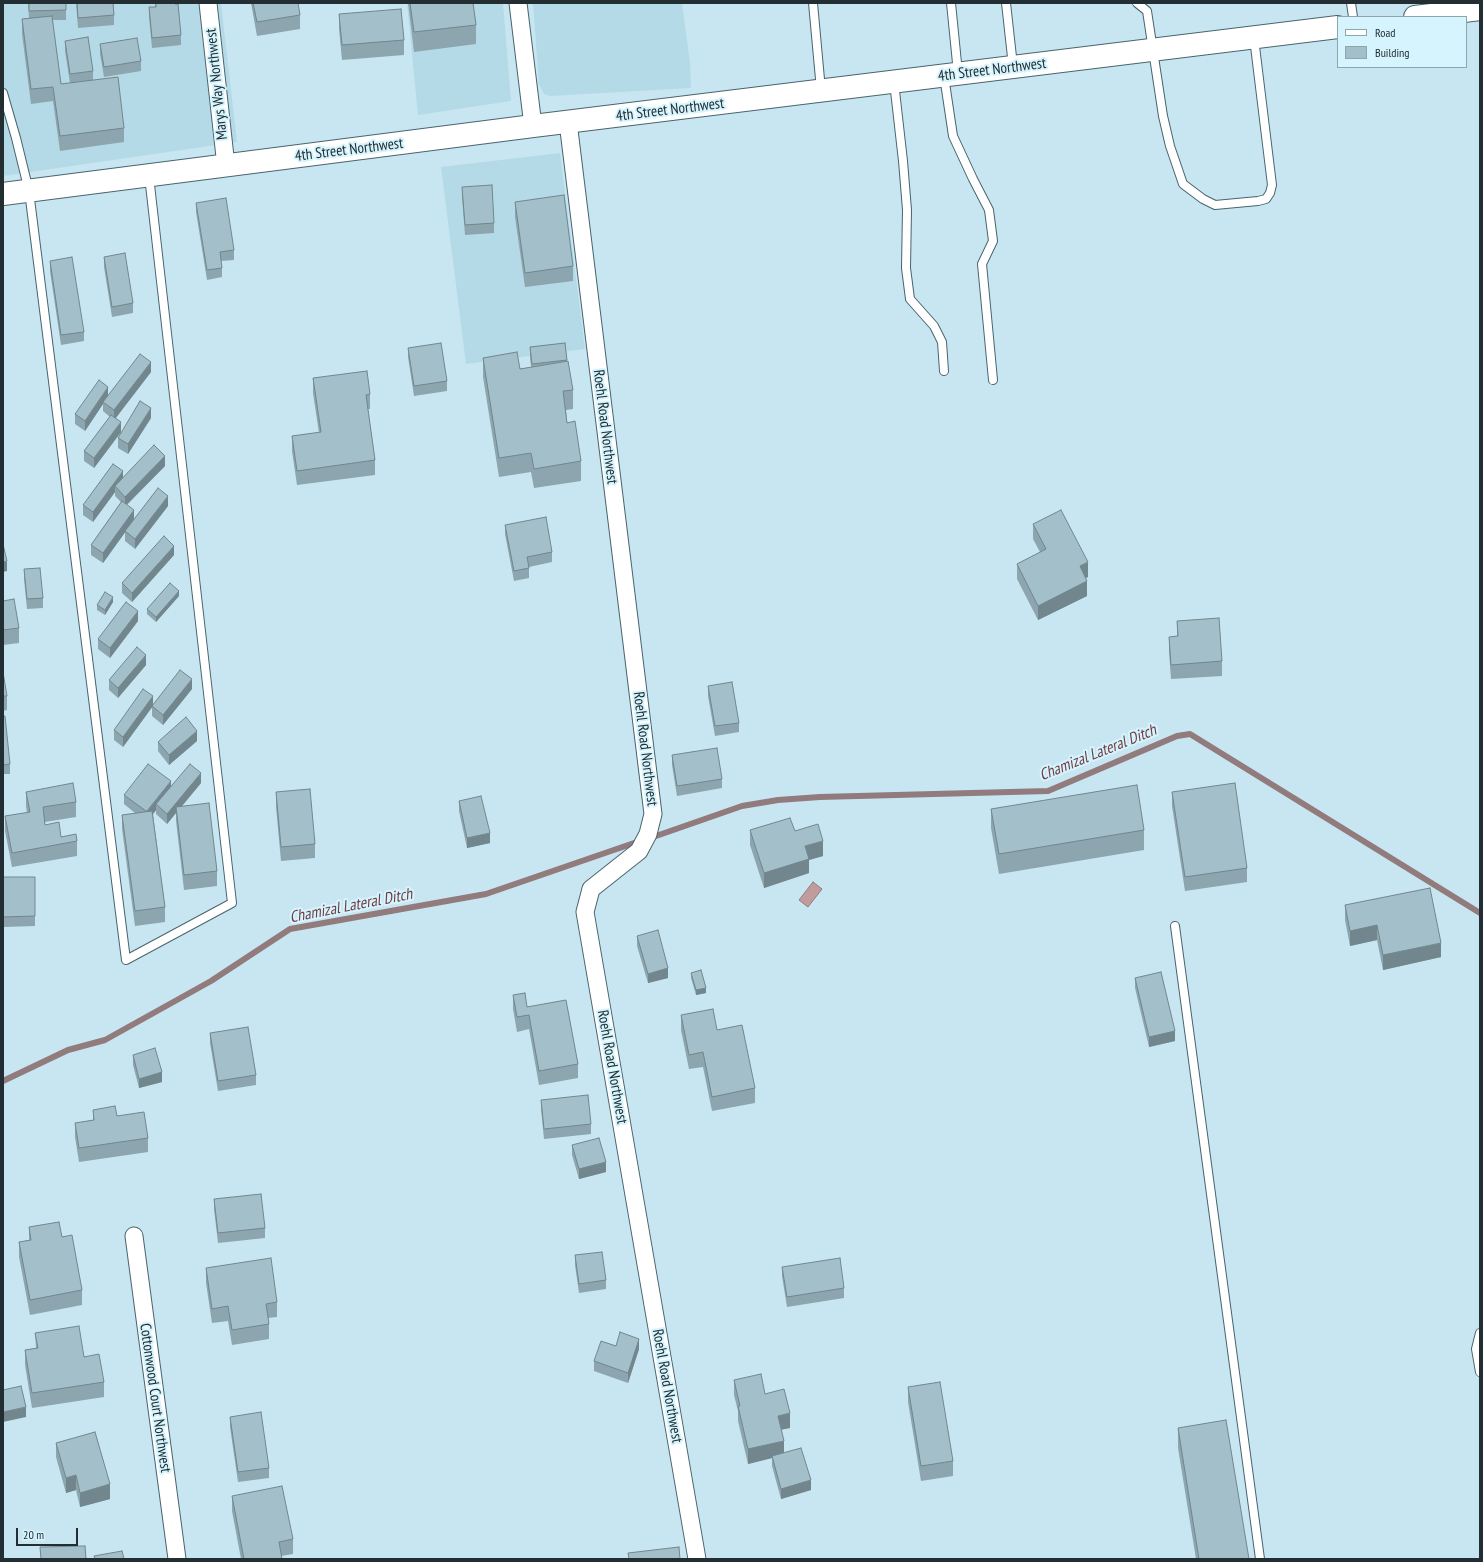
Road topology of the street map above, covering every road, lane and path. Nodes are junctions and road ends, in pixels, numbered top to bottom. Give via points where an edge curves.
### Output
1 (208, 3) edge
2 (518, 3) edge
3 (813, 3) edge
4 (951, 3) edge
5 (1006, 3) edge
6 (1138, 3) edge
7 (1351, 3) edge
8 (1148, 7) edge
9 (1480, 9) edge
10 (1353, 16) edge
11 (1423, 16) edge
12 (1337, 27) edge
13 (1254, 37) junction
14 (1152, 49) junction
15 (1013, 67) junction
16 (951, 75) junction
17 (894, 82) junction
18 (821, 91) junction
19 (3, 93) edge
20 (568, 122) junction
21 (533, 126) junction
22 (226, 166) junction
23 (149, 175) junction
24 (29, 191) junction
25 (3, 194) edge
26 (944, 371) dead end
27 (993, 380) dead end
28 (1175, 926) dead end
29 (134, 1236) dead end
30 (1480, 1333) edge
31 (1480, 1372) edge
32 (177, 1559) edge
33 (697, 1559) edge
34 (1260, 1559) edge

1 - 22 street, Marys Way Northwest
2 - 21 street
3 - 18 lane
4 - 16 lane
5 - 15 lane
6 - 8 lane
7 - 10 lane
8 - 14 lane
9 - 11 main road
12 - 13 main road, 4th Street Northwest
13 - 14 main road, 4th Street Northwest
13 - 14 lane via 1272,185 1266,199 1258,201 1215,205 1183,184 1163,116
14 - 15 main road, 4th Street Northwest
15 - 16 main road, 4th Street Northwest
16 - 17 main road, 4th Street Northwest
16 - 27 lane via 953,136 989,210 993,241 982,264
17 - 18 main road, 4th Street Northwest
17 - 26 lane via 906,203 906,268 910,298 934,326 942,342
18 - 20 main road, 4th Street Northwest
19 - 24 lane
20 - 21 main road, 4th Street Northwest
20 - 33 street, Roehl Road Northwest via 654,814 639,851 591,889 585,912
21 - 22 main road, 4th Street Northwest
22 - 23 main road, 4th Street Northwest
23 - 24 main road, 4th Street Northwest
23 - 24 lane via 232,903 126,960
24 - 25 main road, 4th Street Northwest
28 - 34 lane
29 - 32 street, Cottonwood Court Northwest
30 - 31 lane via 1476,1349

